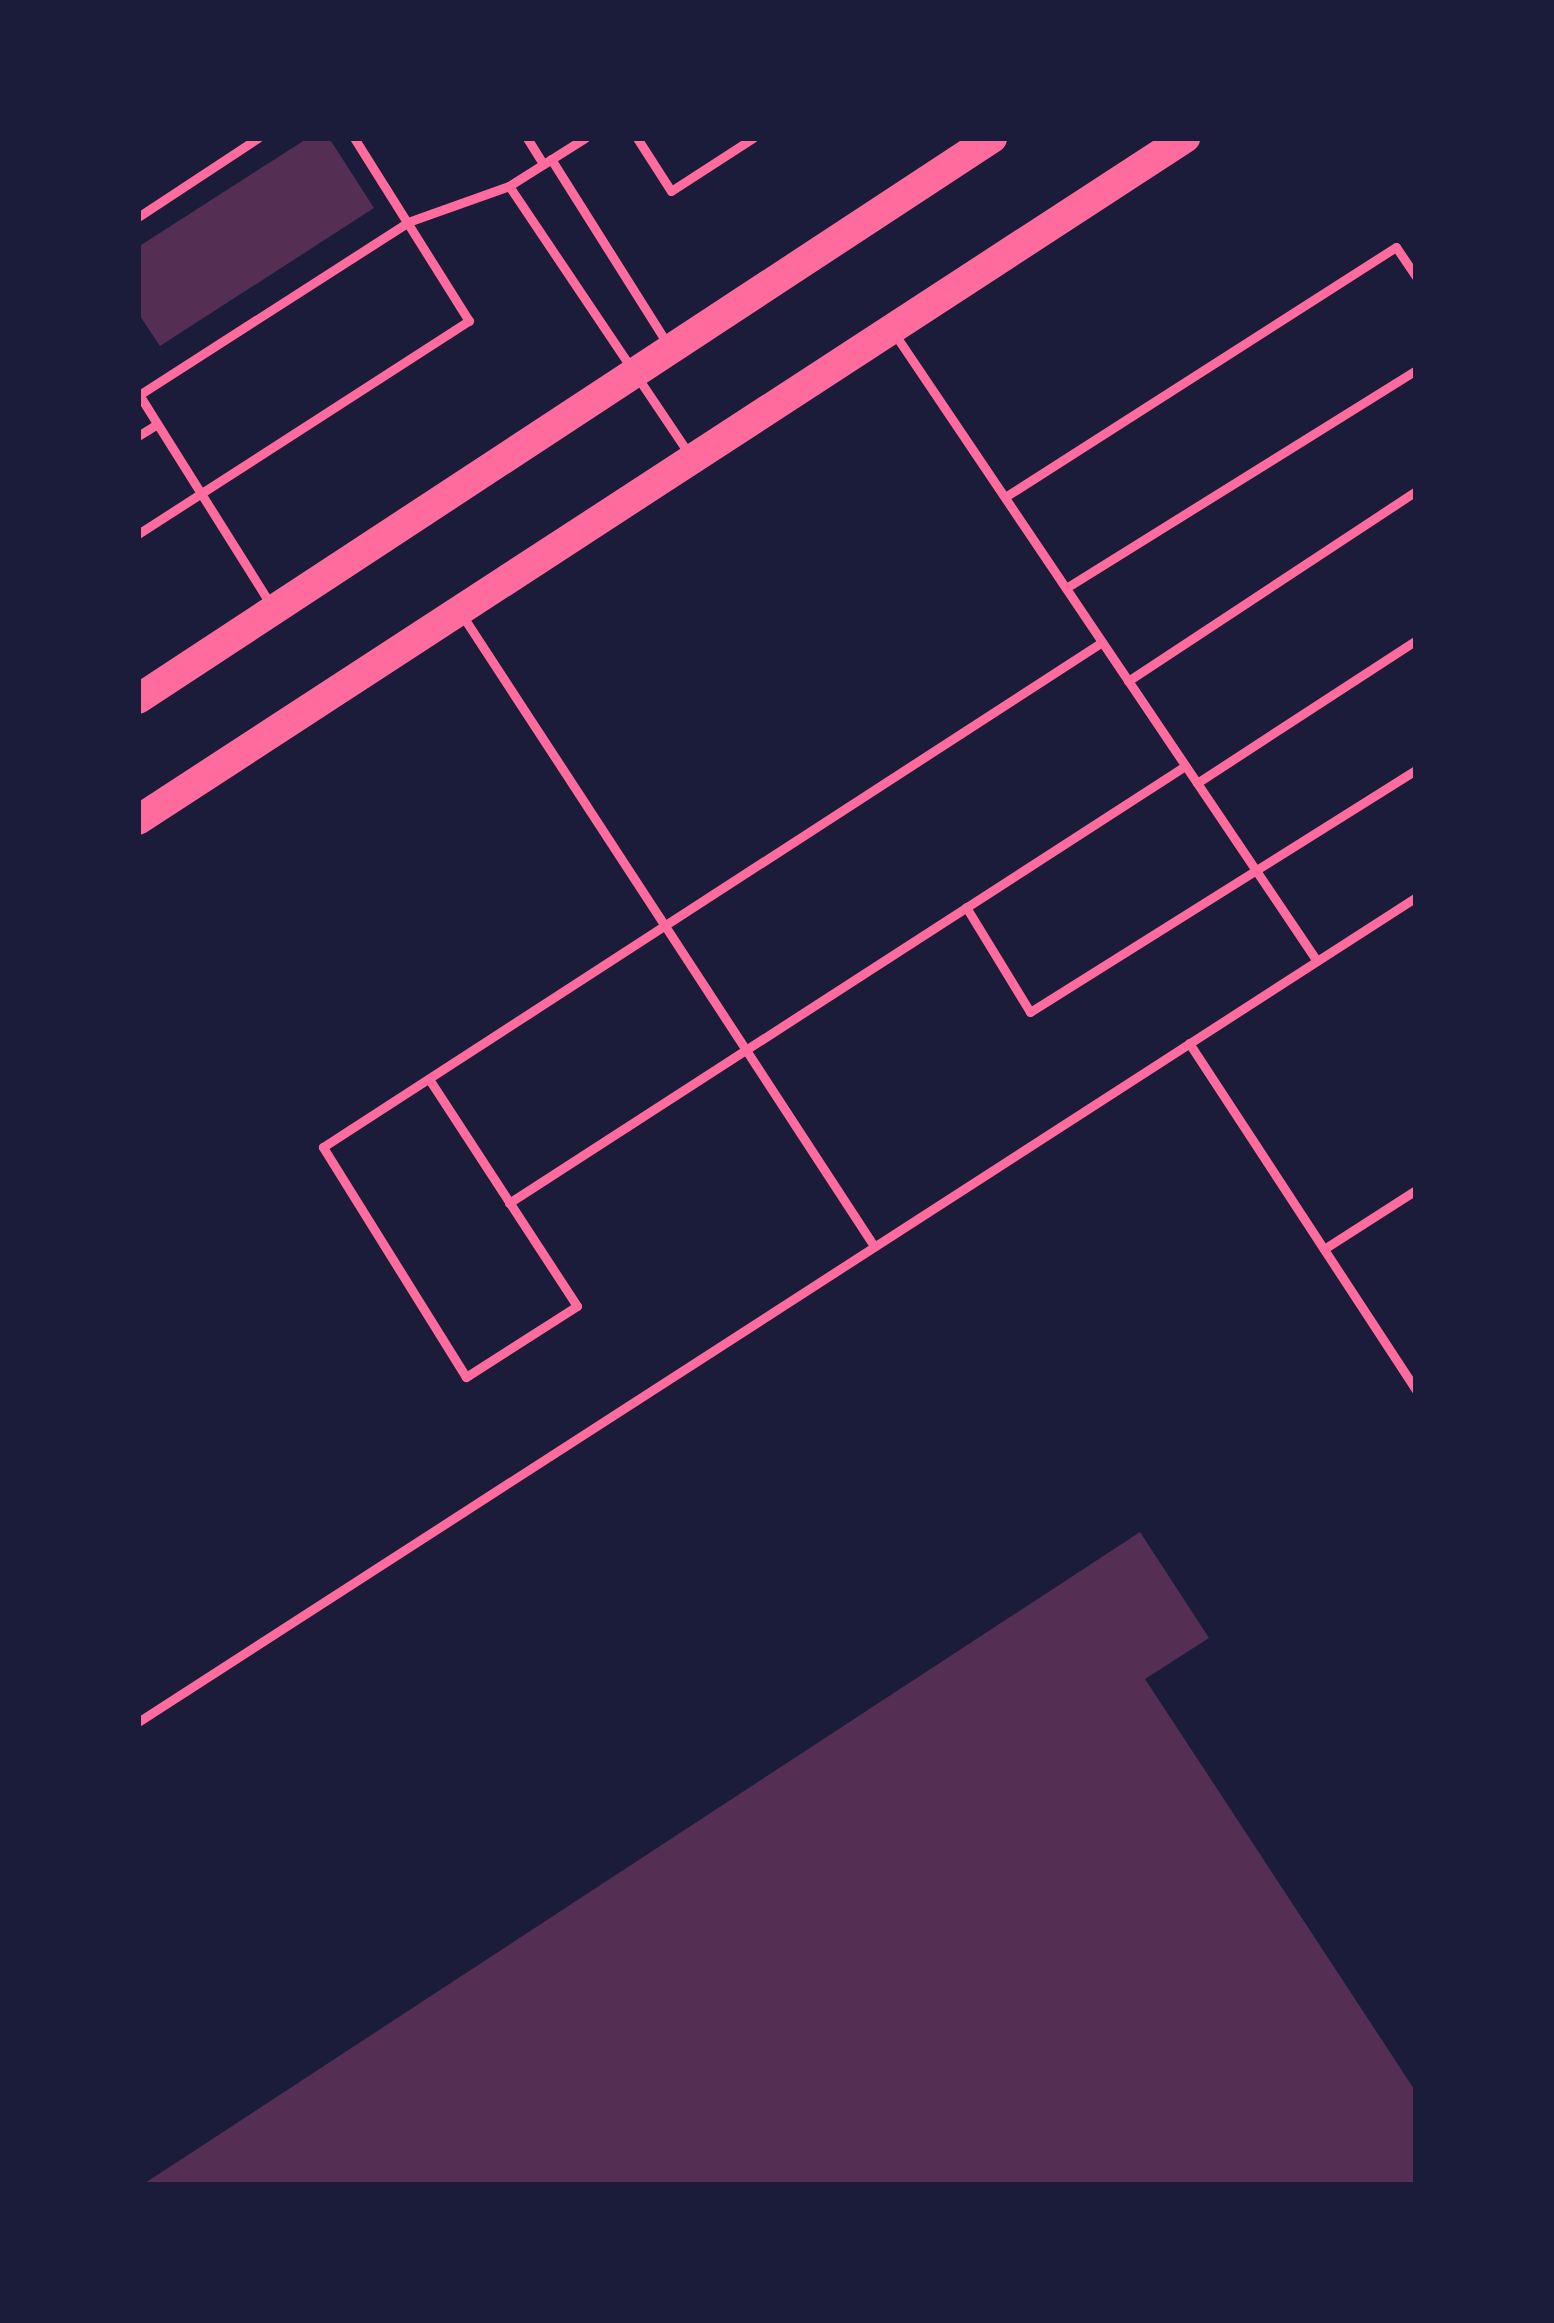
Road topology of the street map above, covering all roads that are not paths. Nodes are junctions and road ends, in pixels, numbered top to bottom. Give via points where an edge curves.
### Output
1 (258, 138) edge
2 (354, 138) edge
3 (527, 138) edge
4 (585, 138) edge
5 (637, 138) edge
6 (753, 138) edge
7 (992, 138) edge
8 (1185, 138) edge
9 (547, 162) junction
10 (509, 186) junction
11 (138, 217) edge
12 (408, 222) junction
13 (1416, 277) edge
14 (891, 329) junction
15 (670, 350) junction
16 (1416, 370) edge
17 (637, 373) junction
18 (139, 394) edge
19 (157, 424) junction
20 (138, 436) edge
21 (692, 458) junction
22 (1416, 491) edge
23 (200, 493) junction
24 (1005, 497) junction
25 (138, 534) edge
26 (1066, 588) junction
27 (274, 610) junction
28 (459, 610) junction
29 (1416, 640) edge
30 (1102, 642) junction
31 (1128, 680) junction
32 (138, 699) edge
33 (1185, 766) junction
34 (1416, 770) edge
35 (1197, 783) junction
36 (138, 820) edge
37 (1255, 870) junction
38 (1416, 897) edge
39 (966, 907) junction
40 (665, 926) junction
41 (1316, 961) junction
42 (1189, 1043) junction
43 (745, 1049) junction
44 (429, 1078) junction
45 (1416, 1190) edge
46 (509, 1202) junction
47 (874, 1246) junction
48 (1324, 1249) junction
49 (1416, 1390) edge
50 (138, 1722) edge

1 - 11 lane
2 - 12 lane
3 - 9 lane
4 - 9 lane
5 - 6 lane via 671,191
7 - 15 main road
8 - 14 main road
9 - 10 lane
9 - 15 lane
10 - 12 lane
10 - 17 lane
12 - 18 lane
12 - 23 lane via 469,321
13 - 24 lane via 1396,247
14 - 21 main road
14 - 24 lane
15 - 17 main road
16 - 26 lane
17 - 21 lane
17 - 27 main road
18 - 19 lane
19 - 20 lane
19 - 23 lane
21 - 28 main road
22 - 31 lane
23 - 25 lane
23 - 27 lane
24 - 26 lane
26 - 30 lane
27 - 32 main road
28 - 36 main road
28 - 40 lane
29 - 35 lane
30 - 31 lane
30 - 40 lane
31 - 33 lane
33 - 35 lane
33 - 39 lane
34 - 37 lane
35 - 37 lane
37 - 39 lane via 1030,1012
37 - 41 lane
38 - 41 lane
39 - 43 lane
40 - 43 lane
40 - 44 lane
41 - 42 lane
42 - 47 lane
42 - 48 lane
43 - 46 lane
43 - 47 lane
44 - 46 lane
44 - 46 lane via 323,1147 466,1377 577,1306
45 - 48 lane
47 - 50 lane
48 - 49 lane

